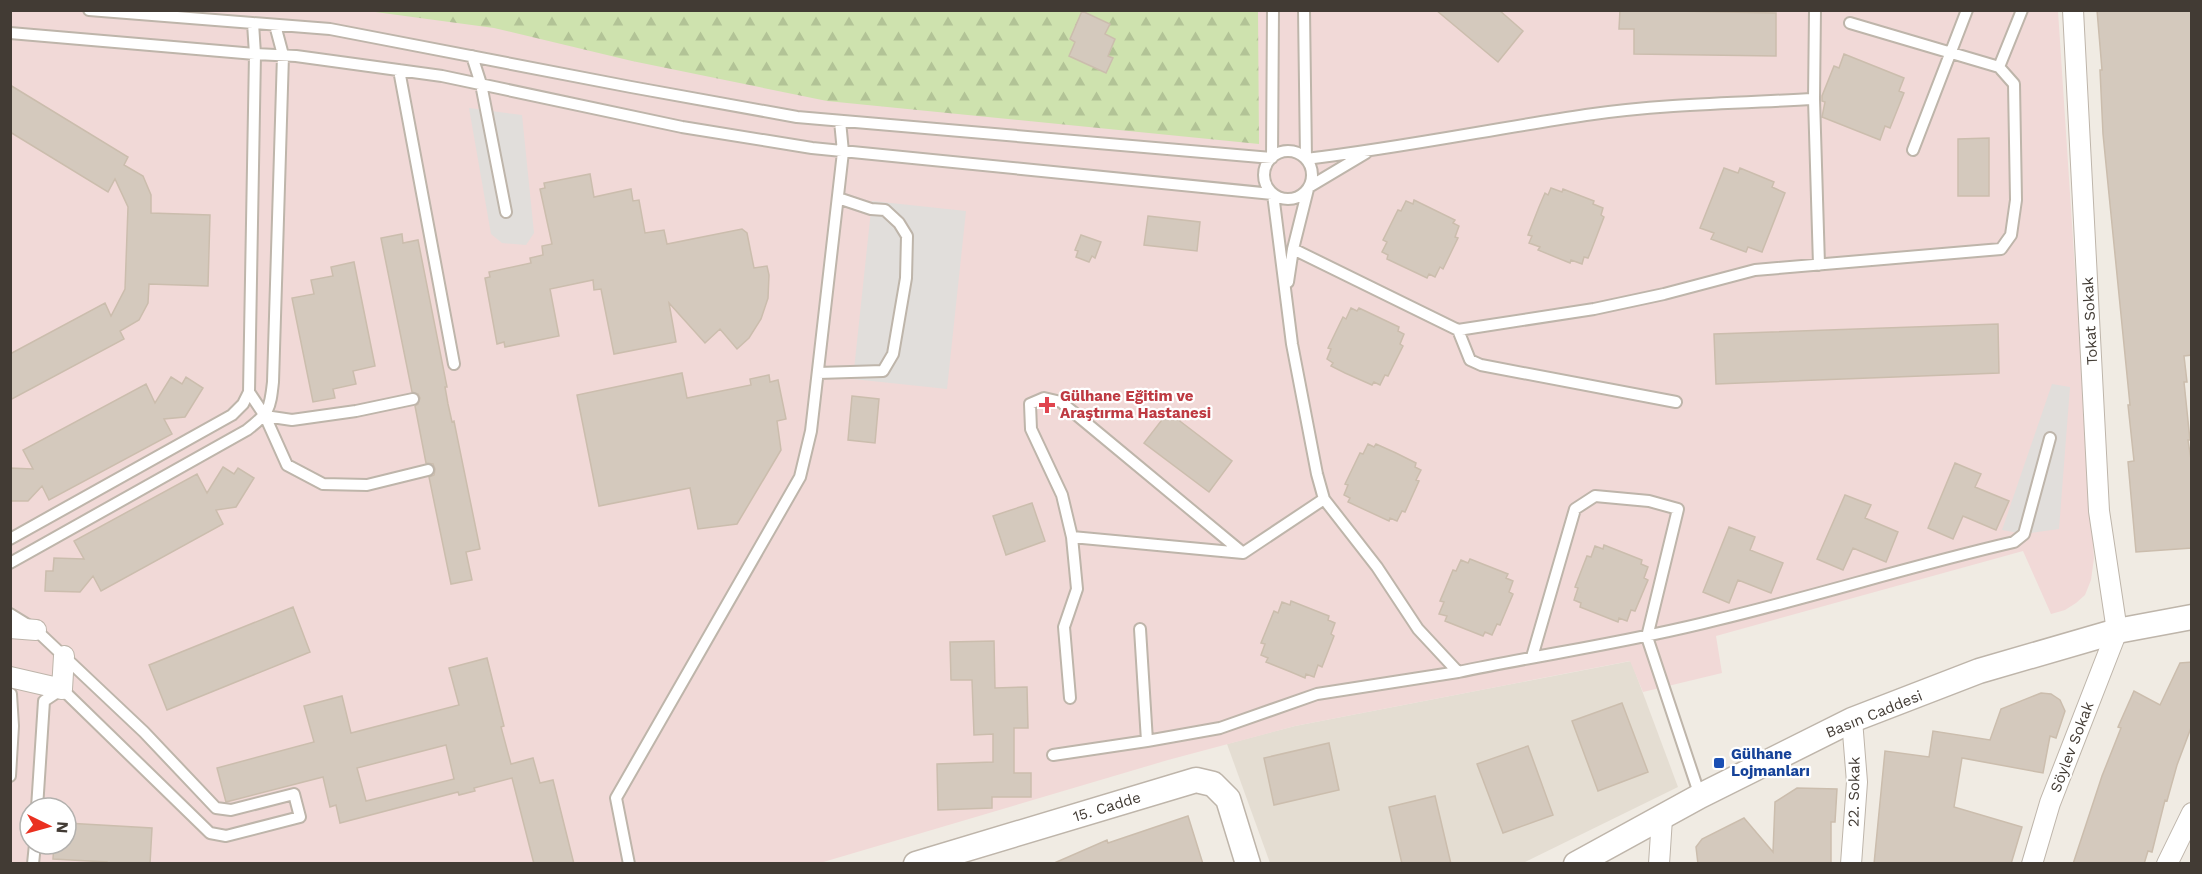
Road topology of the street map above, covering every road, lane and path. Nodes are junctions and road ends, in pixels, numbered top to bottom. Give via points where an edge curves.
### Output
1 (89, 10) edge
2 (1273, 10) edge
3 (1304, 10) edge
4 (1815, 10) edge
5 (1967, 10) edge
6 (2022, 10) edge
7 (2073, 10) edge
8 (253, 23) junction
9 (1850, 23) dead end
10 (275, 25) junction
11 (10, 33) edge
12 (1952, 53) junction
13 (255, 54) junction
14 (282, 55) junction
15 (472, 56) junction
16 (1999, 67) junction
17 (399, 70) junction
18 (481, 84) junction
19 (1814, 99) junction
20 (840, 121) junction
21 (1913, 150) dead end
22 (843, 152) junction
23 (1369, 152) junction
24 (1272, 158) junction
25 (1306, 159) junction
26 (1308, 188) junction
27 (1273, 194) junction
28 (838, 198) junction
29 (506, 212) dead end
30 (1293, 249) junction
31 (1819, 265) junction
32 (1286, 294) junction
33 (1458, 330) junction
34 (454, 364) dead end
35 (818, 373) junction
36 (249, 392) junction
37 (413, 399) dead end
38 (1676, 402) dead end
39 (265, 416) junction
40 (2050, 438) dead end
41 (428, 470) dead end
42 (1324, 499) junction
43 (1072, 537) junction
44 (10, 539) edge
45 (1243, 553) junction
46 (10, 563) edge
47 (10, 614) edge
48 (2192, 617) edge
49 (10, 628) edge
50 (1140, 629) dead end
51 (36, 630) junction
52 (2116, 631) junction
53 (1647, 637) junction
54 (64, 656) junction
55 (1532, 657) junction
56 (1458, 672) junction
57 (10, 677) edge
58 (62, 689) junction
59 (10, 694) edge
60 (1070, 698) dead end
61 (1852, 720) junction
62 (1147, 741) junction
63 (1053, 755) dead end
64 (10, 776) edge
65 (38, 796) edge
66 (1700, 796) junction
67 (2192, 813) edge
68 (1662, 818) junction
69 (629, 864) edge
70 (915, 864) edge
71 (1248, 864) edge
72 (1576, 864) edge
73 (1659, 864) edge
74 (1851, 864) edge
75 (2032, 864) edge
76 (2167, 864) edge

1 - 8 lane
2 - 24 lane
3 - 25 lane
4 - 19 lane
5 - 12 lane
6 - 16 lane
7 - 52 street, Tokat Sokak via 2099,511
8 - 10 lane
8 - 13 lane
9 - 12 lane
10 - 14 lane
10 - 15 lane via 330,29
11 - 13 lane
12 - 16 lane
12 - 21 lane
13 - 14 lane
13 - 36 lane
14 - 17 lane
14 - 39 lane via 273,382
15 - 18 lane
15 - 20 lane via 797,117
16 - 31 lane via 2014,84 2016,200 2011,235 2001,249
17 - 18 lane
17 - 34 lane
18 - 22 lane via 682,127
18 - 29 lane
19 - 23 lane via 1664,106 1587,115
19 - 31 lane
20 - 22 lane
20 - 24 lane
22 - 27 lane
22 - 28 lane
23 - 25 lane
23 - 26 lane
24 - 25 lane via 1285,152
24 - 27 lane via 1265,180
25 - 26 lane via 1312,173
26 - 27 lane via 1296,198
26 - 30 lane
27 - 32 lane
28 - 35 lane
28 - 35 lane via 885,210 899,223 907,237 906,279 893,354 883,371
30 - 32 lane
30 - 33 lane
31 - 33 lane via 1755,270 1594,309
32 - 42 lane via 1292,344
33 - 38 lane via 1470,360 1481,365
35 - 69 lane via 812,431 800,477 616,798
36 - 39 lane
36 - 44 lane via 232,415
37 - 39 lane via 292,420
39 - 41 lane via 287,465 323,484 367,485
39 - 46 lane via 247,430
40 - 53 lane via 2024,534 2014,542
42 - 45 lane
42 - 56 lane via 1377,567 1418,629
43 - 45 lane
43 - 45 lane via 1062,495 1031,429 1030,404 1044,398 1061,402
43 - 60 lane via 1077,589 1065,627
47 - 51 lane
48 - 52 street, Basın Caddesi
49 - 51 street
50 - 62 lane
51 - 54 lane
52 - 61 street, Basın Caddesi via 1979,671
52 - 75 street, Söylev Sokak via 2050,803
53 - 55 lane
53 - 55 lane via 1678,509 1649,501 1595,496 1575,509
53 - 66 lane
54 - 58 street
54 - 58 lane via 216,808 231,810 294,794 300,817 226,836 210,833
55 - 56 lane
56 - 62 lane via 1317,694 1220,728
57 - 58 street
58 - 65 lane via 44,700
59 - 64 lane via 14,726
61 - 66 street, Basın Caddesi
61 - 74 street, 22. Sokak via 1857,782
62 - 63 lane
66 - 68 street, Basın Caddesi
67 - 76 street
68 - 72 street, Basın Caddesi
68 - 73 street
70 - 71 street, 15. Cadde via 1196,780 1213,784 1228,799

